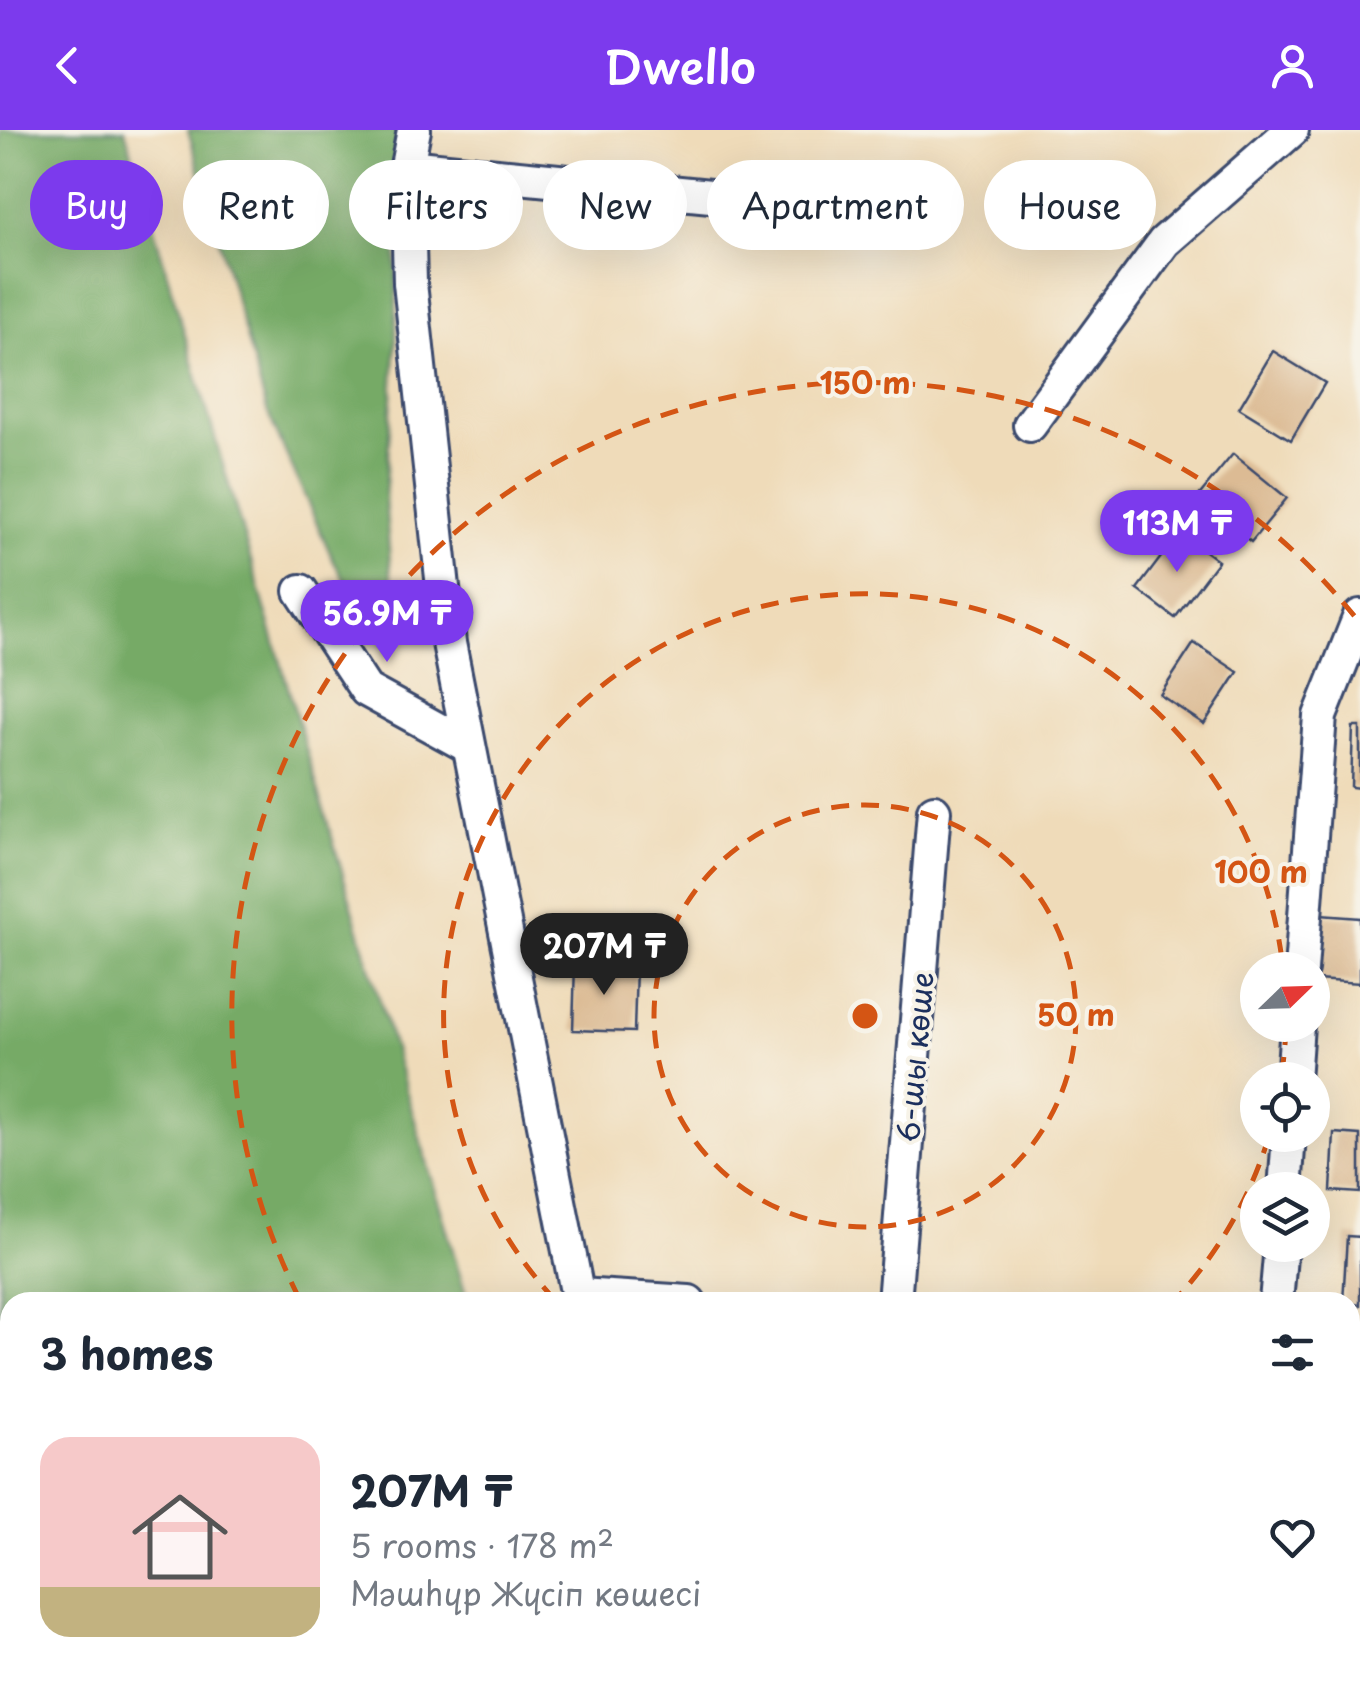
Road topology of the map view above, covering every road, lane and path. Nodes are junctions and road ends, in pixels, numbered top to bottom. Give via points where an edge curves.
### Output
1 (414, 130) edge
2 (1292, 130) edge
3 (408, 160) edge
4 (523, 177) edge
5 (707, 196) edge
6 (409, 250) edge
7 (1030, 425) dead end
8 (301, 591) dead end
9 (1360, 616) edge
10 (468, 746) junction
11 (934, 811) dead end
12 (1302, 952) edge
13 (1279, 1262) edge
14 (578, 1292) edge
15 (895, 1292) edge
16 (1277, 1292) edge

1 - 3 street
2 - 7 street via 1164,242
4 - 5 street
6 - 10 street via 449,644
8 - 10 street via 366,690
9 - 12 street via 1320,716
10 - 14 street
11 - 15 street, 6-шы көше
13 - 16 street

